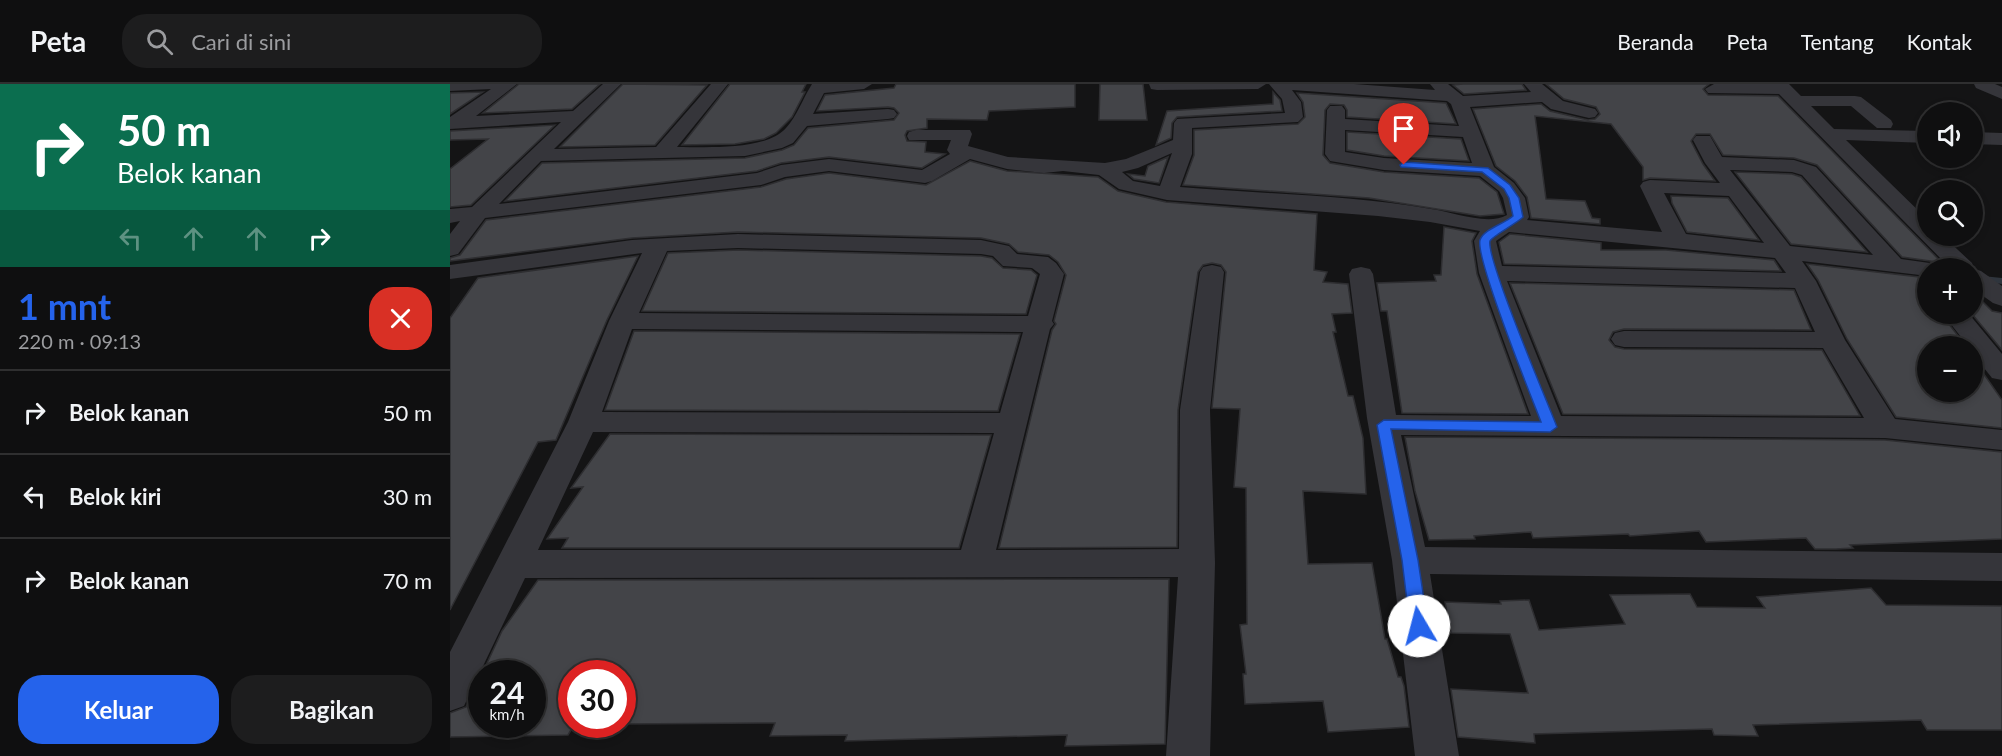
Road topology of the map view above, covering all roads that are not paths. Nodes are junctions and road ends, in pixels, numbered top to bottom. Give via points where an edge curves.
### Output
1 (490, 84) edge
2 (509, 84) edge
3 (613, 84) edge
4 (720, 84) edge
5 (864, 84) edge
6 (1258, 84) edge
7 (1277, 84) edge
8 (1282, 84) edge
9 (1532, 84) edge
10 (1982, 84) edge
11 (1198, 85) edge
12 (450, 86) edge
13 (819, 86) edge
14 (1157, 86) dead end
15 (1841, 88) dead end
16 (1714, 89) dead end
17 (1787, 91) edge
18 (1449, 94) edge
19 (2002, 94) edge
20 (1548, 96) junction
21 (1855, 102) junction
22 (1589, 113) dead end
23 (888, 114) dead end
24 (576, 116) junction
25 (800, 121) junction
26 (452, 124) edge
27 (1884, 124) dead end
28 (1335, 125) junction
29 (1470, 132) junction
30 (1829, 134) junction
31 (916, 136) dead end
32 (1917, 137) edge
33 (1703, 140) dead end
34 (1182, 146) junction
35 (1428, 148) dead end
36 (968, 152) junction
37 (662, 153) junction
38 (531, 160) junction
39 (1714, 163) junction
40 (1384, 164) junction
41 (1105, 169) junction
42 (1485, 170) junction
43 (1734, 190) junction
44 (1167, 194) junction
45 (1377, 209) junction
46 (479, 212) junction
47 (450, 216) edge
48 (1917, 222) edge
49 (1504, 227) junction
50 (1678, 240) junction
51 (658, 245) junction
52 (1941, 246) edge
53 (451, 248) edge
54 (1782, 252) junction
55 (1953, 258) edge
56 (1894, 265) junction
57 (1917, 270) edge
58 (1212, 272) dead end
59 (1491, 273) junction
60 (1361, 274) dead end
61 (454, 277) edge
62 (1804, 281) junction
63 (622, 321) junction
64 (1041, 324) junction
65 (1964, 324) edge
66 (1624, 339) dead end
67 (1833, 340) junction
68 (2002, 372) edge
69 (583, 422) junction
70 (1014, 423) junction
71 (1384, 425) junction
72 (1550, 427) junction
73 (1885, 428) junction
74 (2002, 440) edge
75 (1410, 560) junction
76 (975, 562) junction
77 (1197, 563) junction
78 (514, 564) junction
79 (2002, 567) edge
80 (450, 693) edge
81 (1188, 756) edge
82 (1437, 756) edge

1 - 12 street
2 - 26 street
3 - 24 street
4 - 37 street
5 - 13 street
6 - 11 street
7 - 34 street via 1294,102 1294,117 1184,123
8 - 18 street
9 - 20 street
10 - 19 street
11 - 14 street
13 - 25 street
15 - 21 street
16 - 17 street
17 - 21 street
17 - 30 street
18 - 20 street
18 - 29 street
20 - 22 street via 1564,108
21 - 27 street
23 - 25 street
24 - 26 street
24 - 38 street
25 - 37 street via 786,138 762,148
28 - 29 street
28 - 35 street
28 - 40 street via 1337,157
29 - 42 street
30 - 32 street
30 - 48 street
31 - 36 street via 963,134 957,150
33 - 39 street
34 - 41 street via 1171,146 1131,164
34 - 44 street
36 - 41 street via 1007,163
36 - 46 street via 924,177 829,165 781,171 761,178
37 - 38 street
38 - 46 street
39 - 43 street
39 - 56 street via 1794,166 1809,171
40 - 42 street
40 - 45 street
41 - 44 street via 1126,185
42 - 49 street via 1507,187 1514,198 1518,217
43 - 50 street via 1650,186
43 - 54 street
44 - 45 street
45 - 49 street
46 - 47 street
46 - 53 street
49 - 50 street
49 - 59 street via 1487,236 1484,243
50 - 54 street
51 - 61 street via 530,259
51 - 63 street
51 - 64 street via 760,241 998,249 1011,261 1040,261 1052,274
52 - 55 street
53 - 61 street
54 - 56 street
54 - 62 street
56 - 57 street
58 - 77 street via 1195,410
59 - 62 street
59 - 72 street
60 - 71 street
62 - 67 street
63 - 64 street
63 - 69 street
64 - 70 street
65 - 68 street
66 - 67 street
67 - 73 street
69 - 70 street
69 - 78 street
70 - 76 street
71 - 72 street
71 - 75 street
72 - 73 street
73 - 74 street
75 - 79 street
75 - 82 street
76 - 77 street
76 - 78 street
77 - 81 street
78 - 80 street

